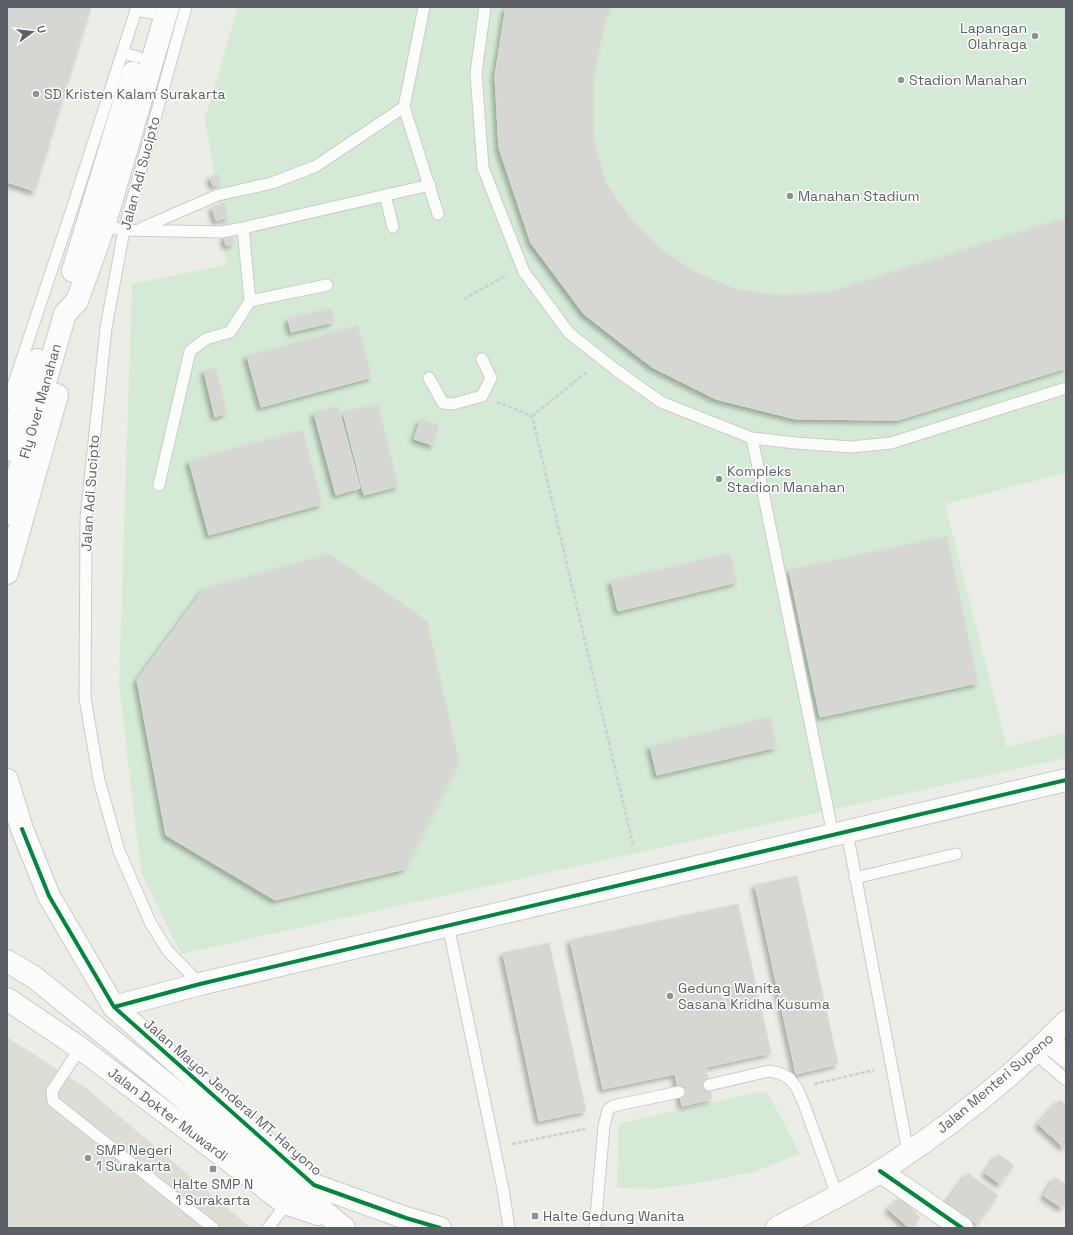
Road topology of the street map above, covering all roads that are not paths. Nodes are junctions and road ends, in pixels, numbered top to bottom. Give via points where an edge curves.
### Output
1 (186, 7) edge
2 (424, 7) edge
3 (485, 7) edge
4 (149, 9) edge
5 (404, 107) junction
6 (430, 185) junction
7 (89, 187) junction
8 (385, 195) junction
9 (438, 214) dead end
10 (393, 227) dead end
11 (114, 228) junction
12 (243, 228) junction
13 (140, 229) junction
14 (327, 285) dead end
15 (250, 301) junction
16 (69, 305) junction
17 (482, 359) dead end
18 (429, 378) dead end
19 (1066, 388) edge
20 (7, 404) edge
21 (752, 438) junction
22 (7, 450) edge
23 (160, 485) dead end
24 (7, 513) edge
25 (7, 573) edge
26 (7, 780) edge
27 (1066, 780) edge
28 (840, 833) junction
29 (956, 854) dead end
30 (855, 878) junction
31 (448, 925) junction
32 (7, 961) edge
33 (200, 984) junction
34 (7, 1000) edge
35 (114, 1007) junction
36 (1066, 1022) edge
37 (1041, 1046) junction
38 (80, 1048) junction
39 (1066, 1056) edge
40 (1066, 1080) edge
41 (710, 1085) dead end
42 (679, 1092) dead end
43 (908, 1152) junction
44 (880, 1171) junction
45 (837, 1195) junction
46 (287, 1203) junction
47 (338, 1224) edge
48 (213, 1228) edge
49 (268, 1228) edge
50 (440, 1228) edge
51 (509, 1228) edge
52 (595, 1228) edge
53 (777, 1228) edge
54 (962, 1228) edge

1 - 11 lane, Jalan Adi Sucipto
2 - 5 lane
3 - 21 lane via 476,73 483,168 521,268 569,333 602,360 662,402
4 - 7 main road, Jalan Adi Sucipto via 130,55
4 - 11 main road, Jalan Adi Sucipto
5 - 6 lane
5 - 13 lane via 316,166 272,183 218,195
6 - 8 lane
6 - 9 lane
7 - 16 main road, Jalan Adi Sucipto
7 - 20 lane, Jalan Adi Sucipto
8 - 10 lane
8 - 12 lane
11 - 13 lane
11 - 16 main road, Jalan Adi Sucipto
11 - 33 lane, Jalan Adi Sucipto via 86,518 85,698 99,780 118,851 152,924 168,951
12 - 13 lane via 222,232
12 - 15 lane
14 - 15 lane
15 - 23 lane via 230,332 206,339 190,351
16 - 22 main road, Jalan Adi Sucipto via 57,307 48,327
16 - 24 main road, Fly Over Manahan
16 - 25 main road, Jalan Adi Sucipto via 78,311 72,343
17 - 18 lane via 491,378 482,396 453,404 443,403
19 - 21 lane via 890,443 851,447
21 - 28 lane
26 - 35 main road, Jalan Mayor Jenderal MT. Haryono via 22,829 49,896
27 - 28 main road
28 - 30 lane
28 - 31 main road
29 - 30 lane
30 - 43 lane
31 - 33 main road
31 - 51 lane via 495,1147
32 - 47 main road via 34,977
33 - 35 main road
34 - 38 main road, Jalan Dokter Muwardi
35 - 50 main road, Jalan Mayor Jenderal MT. Haryono via 314,1185
36 - 37 main road, Jalan Menteri Supeno
37 - 39 main road
37 - 40 lane
37 - 43 main road, Jalan Menteri Supeno via 963,1113
38 - 46 main road, Jalan Dokter Muwardi
38 - 48 lane via 52,1091 53,1102
41 - 45 lane via 769,1071 789,1078 797,1088
42 - 52 lane via 612,1106 608,1110 604,1126
43 - 44 main road, Jalan Menteri Supeno
44 - 45 main road, Jalan Menteri Supeno
44 - 54 main road
45 - 53 main road, Jalan Menteri Supeno
46 - 47 main road, Jalan Dokter Muwardi
46 - 49 lane

